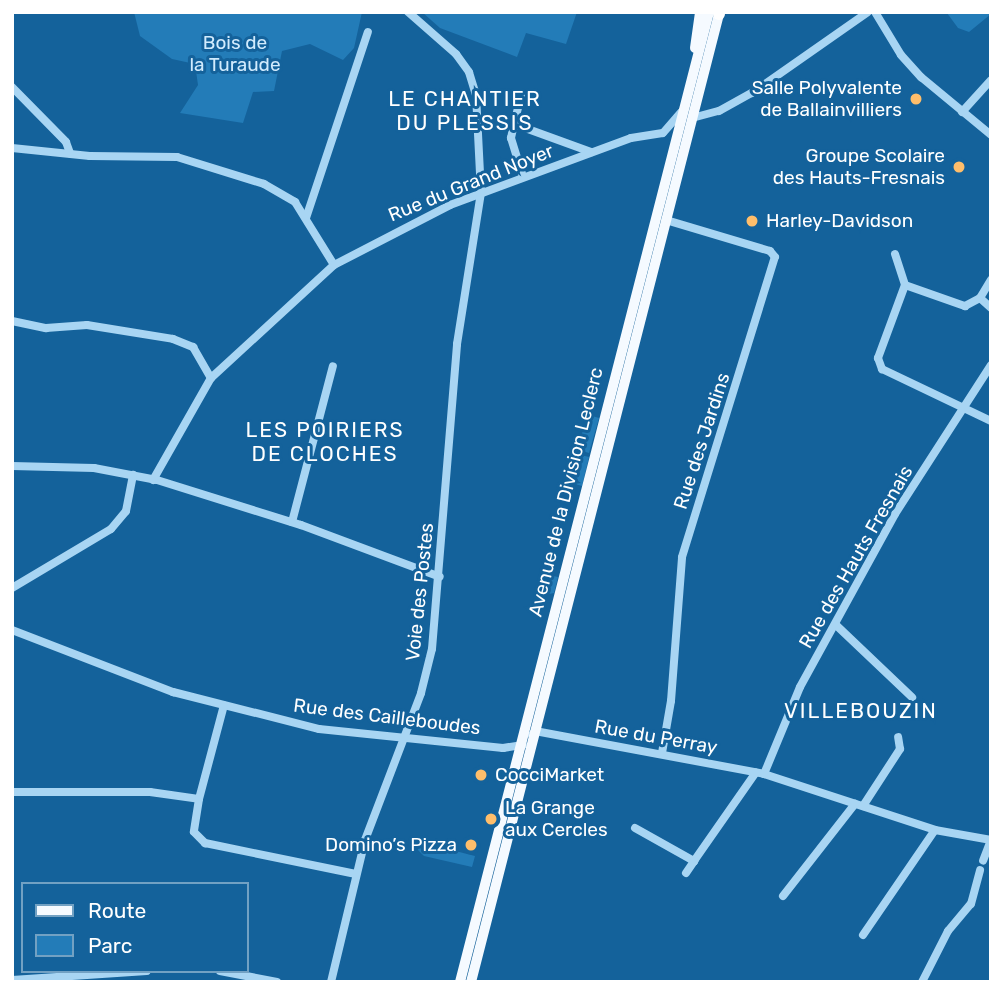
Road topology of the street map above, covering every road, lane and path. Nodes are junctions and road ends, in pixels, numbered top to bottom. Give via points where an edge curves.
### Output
1 (408, 12) edge
2 (700, 12) edge
3 (868, 12) edge
4 (875, 12) edge
5 (716, 13) edge
6 (368, 32) dead end
7 (694, 65) junction
8 (991, 80) edge
9 (12, 87) edge
10 (521, 95) dead end
11 (685, 107) junction
12 (962, 112) junction
13 (692, 117) junction
14 (514, 124) junction
15 (991, 135) edge
16 (12, 148) edge
17 (591, 152) junction
18 (70, 153) junction
19 (523, 177) junction
20 (481, 193) junction
21 (306, 218) junction
22 (666, 220) junction
23 (895, 254) dead end
24 (334, 265) junction
25 (991, 280) edge
26 (905, 285) junction
27 (980, 298) junction
28 (991, 308) edge
29 (12, 321) edge
30 (991, 365) edge
31 (333, 366) dead end
32 (211, 378) junction
33 (967, 408) junction
34 (991, 421) edge
35 (12, 466) edge
36 (133, 475) junction
37 (153, 480) junction
38 (292, 522) junction
39 (440, 577) junction
40 (12, 588) edge
41 (836, 625) junction
42 (12, 630) edge
43 (912, 697) dead end
44 (224, 705) junction
45 (535, 732) junction
46 (403, 737) junction
47 (898, 737) dead end
48 (520, 748) junction
49 (662, 753) junction
50 (764, 774) junction
51 (12, 792) edge
52 (199, 799) junction
53 (859, 805) junction
54 (635, 828) dead end
55 (935, 830) junction
56 (991, 840) edge
57 (694, 862) junction
58 (356, 873) junction
59 (686, 873) dead end
60 (783, 896) dead end
61 (863, 935) dead end
62 (117, 973) edge
63 (230, 973) edge
64 (12, 980) edge
65 (277, 982) edge
66 (331, 982) edge
67 (460, 982) edge
68 (471, 982) edge
69 (922, 982) edge

1 - 20 street, Voie des Postes via 456,54 469,72 477,95
2 - 7 main road
3 - 13 street via 752,93 719,111
4 - 12 street via 901,55
5 - 7 main road, Avenue de la Division Leclerc
5 - 13 main road, Avenue de la Division Leclerc
6 - 21 street
7 - 11 main road, Avenue de la Division Leclerc
8 - 12 street
9 - 18 street via 66,142
10 - 14 street
11 - 17 street, Rue du Grand Noyer via 663,133
11 - 48 main road, Avenue de la Division Leclerc
12 - 15 street
13 - 22 main road, Avenue de la Division Leclerc
14 - 17 street
14 - 19 street via 511,138
16 - 18 street
17 - 19 street, Rue du Grand Noyer
18 - 21 street via 191,160 288,194
19 - 20 street, Rue du Grand Noyer
20 - 24 street, Rue du Grand Noyer via 422,216
20 - 39 street, Voie des Postes via 457,344
21 - 24 street
22 - 45 main road, Avenue de la Division Leclerc
22 - 49 street, Rue des Jardins via 770,251 775,257 682,558 671,701
23 - 26 street
24 - 32 street, Rue du Grand Noyer
25 - 27 street
26 - 27 street via 965,306
26 - 33 street via 878,358 882,369
27 - 28 street
29 - 32 street via 46,328 87,325 173,339 193,347
30 - 33 street, Rue des Hauts Fresnais
31 - 38 street
32 - 37 street, Rue du Grand Noyer
33 - 34 street
33 - 41 street, Rue des Hauts Fresnais via 895,514
35 - 36 street via 94,468
36 - 37 street
36 - 40 street via 118,522 88,546
37 - 38 street
38 - 39 street
39 - 46 street, Voie des Postes via 427,671
41 - 43 street
41 - 50 street, Rue des Hauts Fresnais via 800,687
42 - 44 street, Rue des Cailleboudes via 173,692
44 - 46 street, Rue des Cailleboudes via 320,729
44 - 52 street
45 - 48 street
45 - 49 street, Rue du Perray
45 - 68 main road, Avenue de la Division Leclerc
46 - 48 street, Rue des Cailleboudes
46 - 58 street, Voie des Postes
47 - 53 street via 900,749
48 - 67 main road, Avenue de la Division Leclerc
49 - 50 street, Rue du Perray
50 - 53 street, Rue du Perray
50 - 57 street, Rue des Hauts Fresnais
51 - 52 street via 150,792
52 - 58 street via 194,832 205,843
53 - 55 street, Rue du Perray
53 - 60 street
54 - 57 street
55 - 56 street, Rue du Perray
55 - 61 street
56 - 69 street via 971,904 948,931
57 - 59 street, Rue des Hauts Fresnais
58 - 66 street, Voie des Postes
62 - 64 street
63 - 65 street

